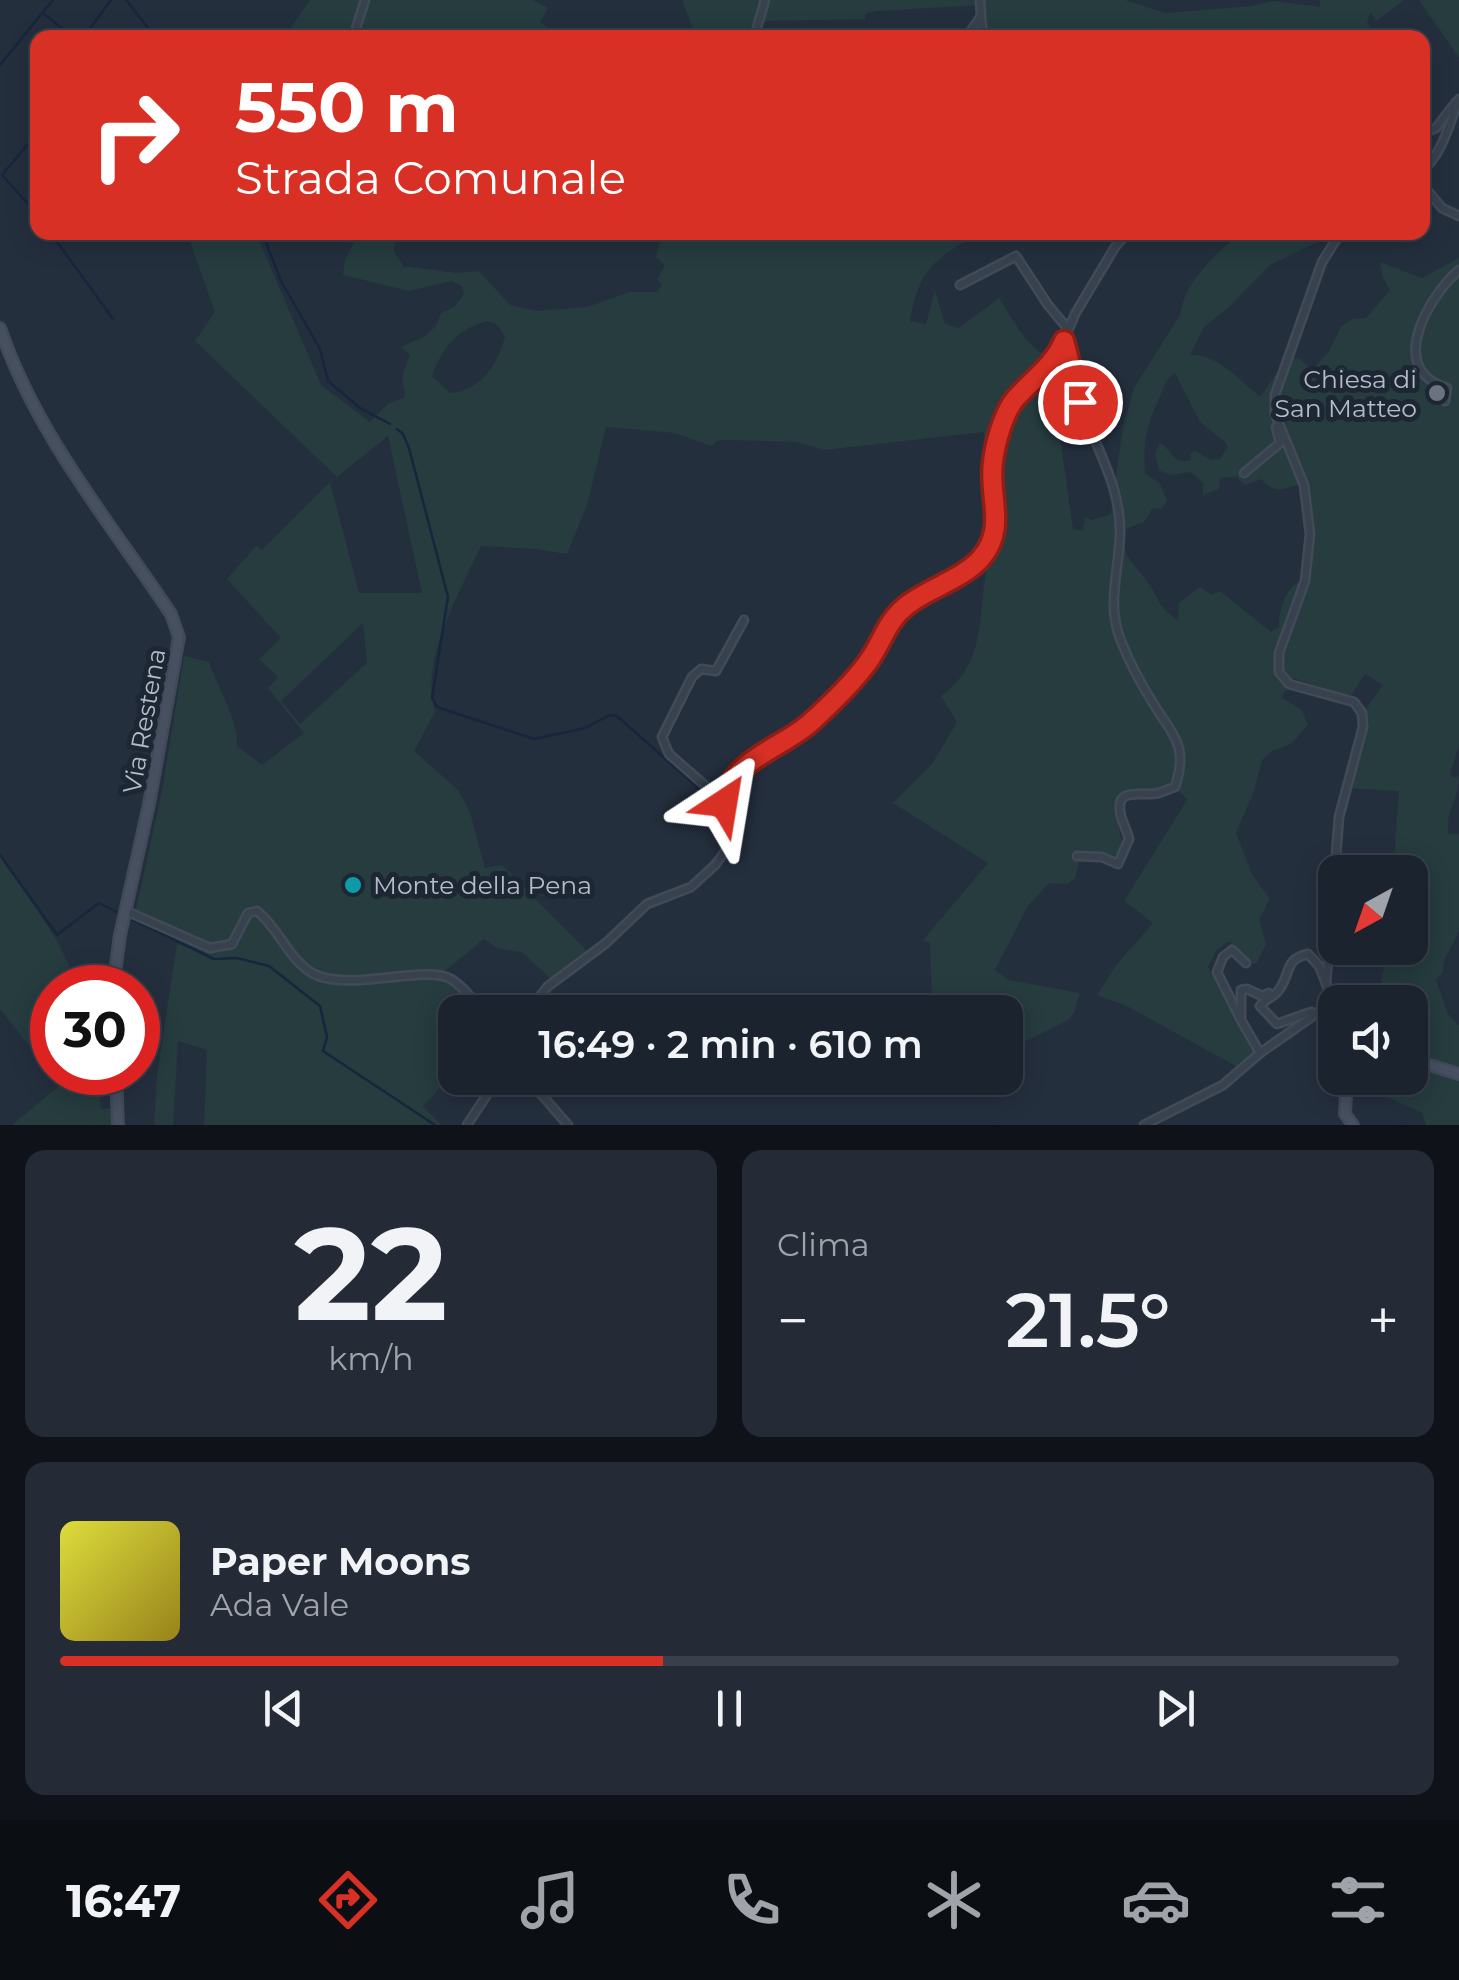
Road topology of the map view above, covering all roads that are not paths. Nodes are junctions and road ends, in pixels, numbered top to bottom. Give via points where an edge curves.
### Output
1 (366, 0) edge
2 (765, 0) edge
3 (980, 0) edge
4 (980, 16) junction
5 (356, 30) edge
6 (756, 30) edge
7 (971, 30) edge
8 (982, 30) edge
9 (1458, 100) edge
10 (1430, 131) edge
11 (1430, 160) edge
12 (1430, 194) edge
13 (1459, 216) edge
14 (1121, 240) edge
15 (1336, 240) edge
16 (1459, 270) edge
17 (960, 285) dead end
18 (0, 328) edge
19 (1068, 329) junction
20 (1064, 341) junction
21 (1445, 401) dead end
22 (1275, 414) junction
23 (1244, 474) dead end
24 (744, 620) dead end
25 (724, 803) junction
26 (1078, 856) dead end
27 (126, 911) junction
28 (1246, 963) dead end
29 (117, 965) edge
30 (1326, 984) joint
31 (1279, 990) junction
32 (468, 995) edge
33 (542, 995) edge
34 (1318, 1013) edge
35 (1315, 1015) junction
36 (1240, 1020) junction
37 (1260, 1052) junction
38 (1428, 1065) edge
39 (1459, 1074) edge
40 (117, 1095) edge
41 (487, 1095) edge
42 (542, 1095) edge
43 (1346, 1095) edge
44 (1345, 1114) junction
45 (118, 1125) edge
46 (467, 1125) edge
47 (568, 1125) edge
48 (1144, 1125) edge
49 (1338, 1125) edge
50 (1353, 1125) edge

1 - 5 street
2 - 6 street
3 - 4 street
4 - 7 street
4 - 8 street
9 - 10 street
9 - 11 street
12 - 13 street
14 - 19 street
15 - 22 street via 1279,376
16 - 21 street via 1437,292 1415,343 1419,366 1447,388
17 - 19 street via 1016,256
18 - 27 street, Via Restena via 48,434 171,614 179,636
19 - 20 street
20 - 25 street via 1008,410 993,462 994,535 984,555 905,606 866,665 808,725 738,773
20 - 26 street via 1113,483 1120,533 1112,612 1132,664 1171,725 1179,760 1176,787 1129,793 1121,802 1129,840 1118,864
22 - 23 street via 1280,443
22 - 30 street via 1304,485 1310,534 1305,581 1279,652 1279,672 1289,684 1354,702 1362,714 1339,817
24 - 25 street via 716,671 701,669 692,677 662,737 669,754
25 - 33 street via 728,843 715,865 691,887 647,904
27 - 29 street, Via Restena
27 - 32 street via 210,948 232,944 248,913 258,911 315,975 446,976
28 - 36 street via 1232,950 1217,972
30 - 31 street via 1308,954 1288,965
31 - 35 street via 1260,1006 1272,1023
31 - 36 street via 1262,996 1244,988
34 - 35 street
35 - 37 street
36 - 37 street
37 - 48 street via 1223,1086
38 - 39 street
40 - 45 street
41 - 46 street
42 - 47 street
43 - 44 street
44 - 49 street
44 - 50 street

